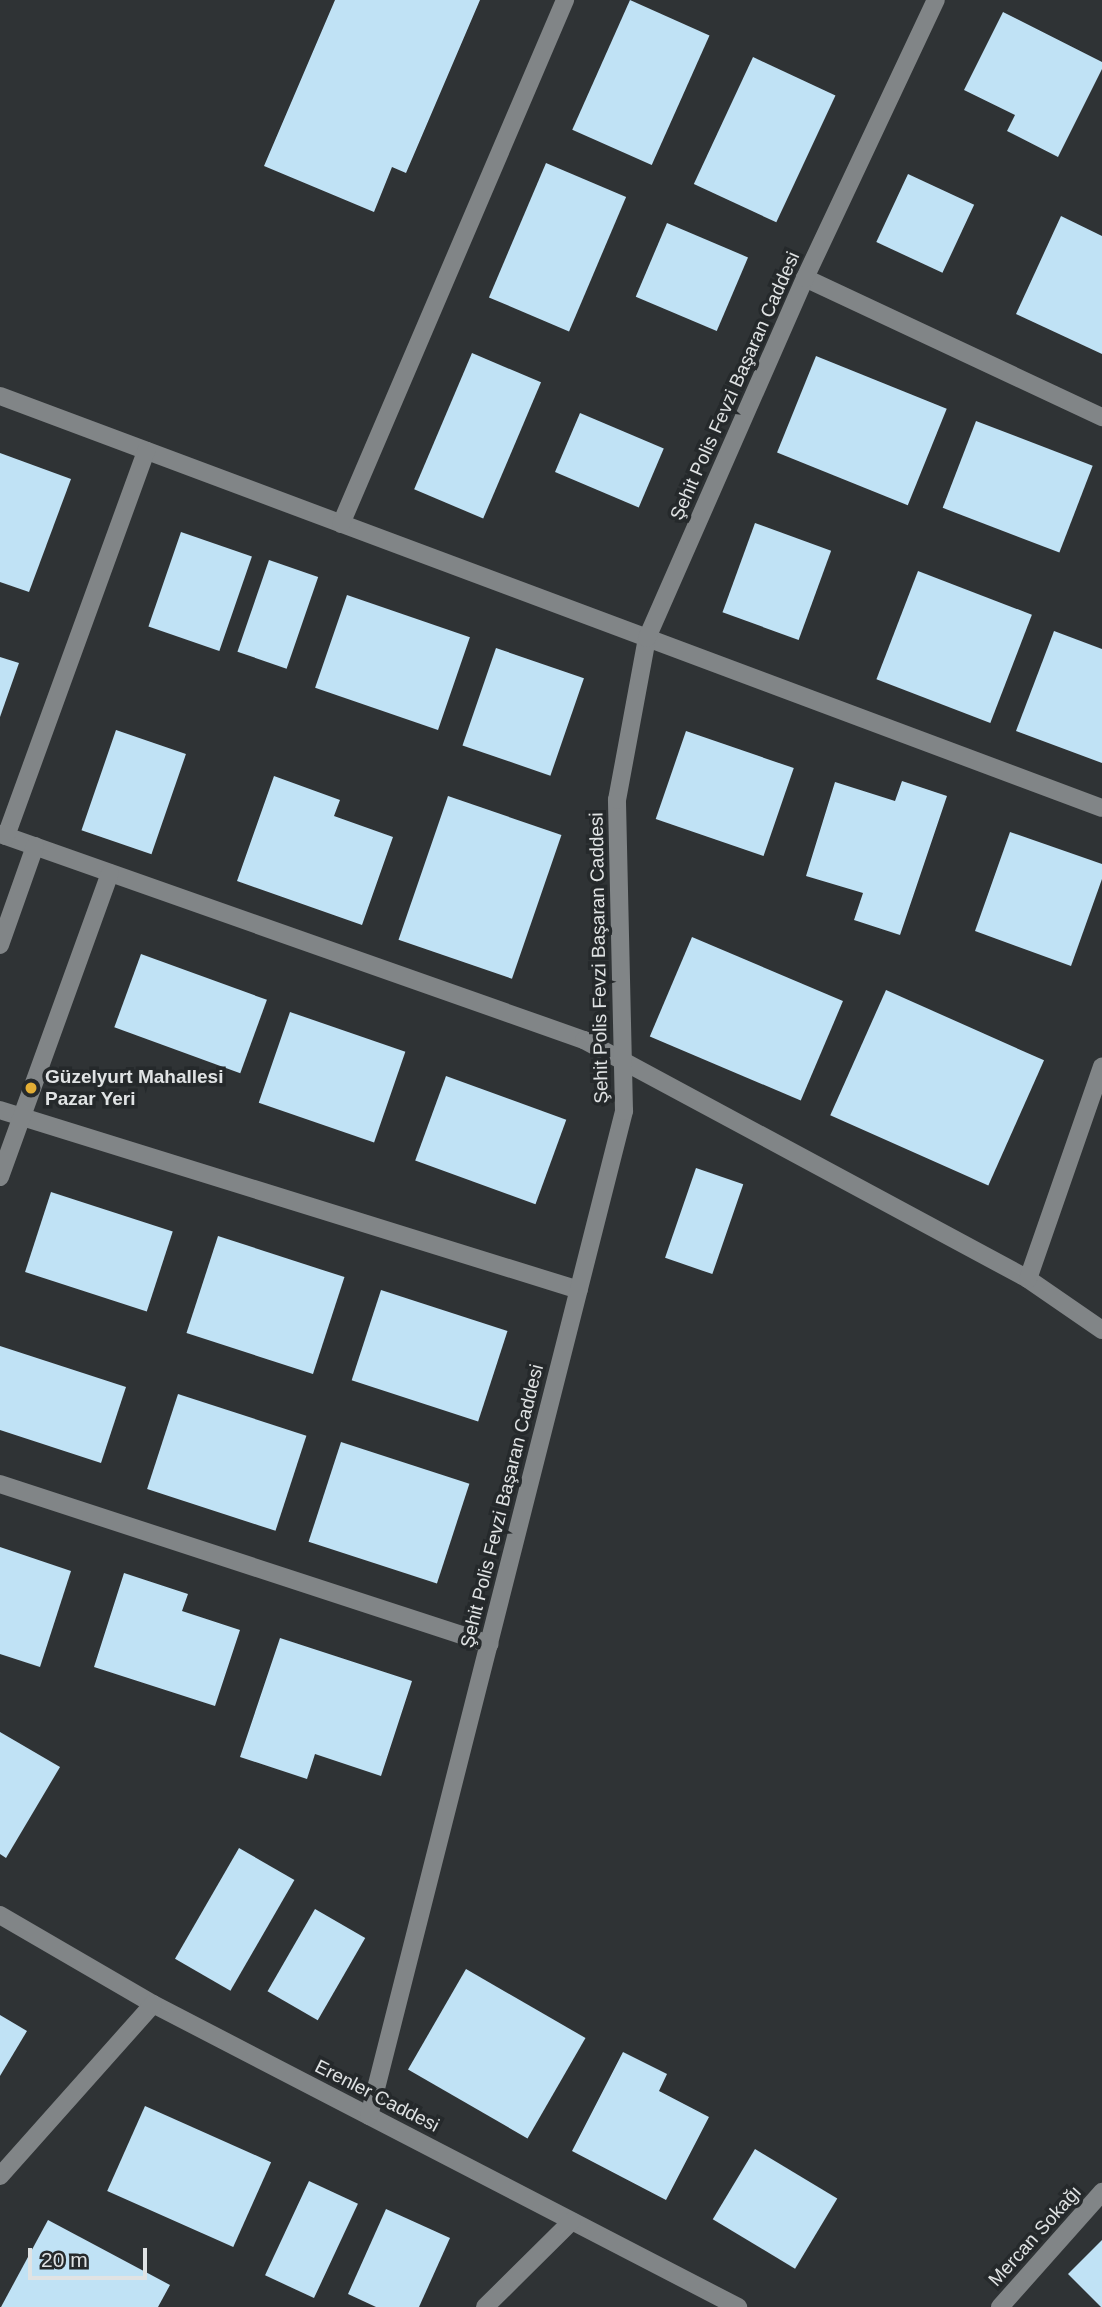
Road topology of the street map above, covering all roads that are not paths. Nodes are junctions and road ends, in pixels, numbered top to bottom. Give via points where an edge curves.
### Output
1 (565, 0) edge
2 (936, 0) edge
3 (805, 278) junction
4 (0, 396) edge
5 (1102, 417) edge
6 (146, 451) junction
7 (341, 524) junction
8 (648, 638) junction
9 (1102, 808) edge
10 (3, 835) edge
11 (35, 846) junction
12 (110, 873) junction
13 (0, 945) edge
14 (624, 1062) junction
15 (1102, 1067) edge
16 (0, 1110) edge
17 (21, 1118) junction
18 (0, 1177) edge
19 (1028, 1279) junction
20 (579, 1290) junction
21 (1102, 1330) edge
22 (0, 1484) edge
23 (489, 1644) junction
24 (0, 1915) edge
25 (153, 2004) junction
26 (369, 2116) junction
27 (0, 2176) edge
28 (1102, 2192) edge
29 (572, 2221) junction
30 (485, 2307) edge
31 (738, 2307) edge
32 (1000, 2307) edge

1 - 7 street
2 - 3 street, Şehit Polis Fevzi Başaran Caddesi
3 - 5 street
3 - 8 street, Şehit Polis Fevzi Başaran Caddesi
4 - 6 street
6 - 7 street
6 - 10 street
7 - 8 street
8 - 9 street
8 - 14 street, Şehit Polis Fevzi Başaran Caddesi via 617,800
10 - 11 street
11 - 12 street
11 - 13 street
12 - 14 street via 583,1040
12 - 17 street
14 - 19 street
14 - 20 street, Şehit Polis Fevzi Başaran Caddesi via 624,1111
15 - 19 street
16 - 17 street
17 - 18 street
17 - 20 street
19 - 21 street
20 - 23 street, Şehit Polis Fevzi Başaran Caddesi
22 - 23 street
23 - 26 street, Şehit Polis Fevzi Başaran Caddesi
24 - 25 street, Erenler Caddesi
25 - 26 street, Erenler Caddesi
25 - 27 street
26 - 29 street, Erenler Caddesi
28 - 32 street, Mercan Sokağı
29 - 30 street
29 - 31 street, Erenler Caddesi

